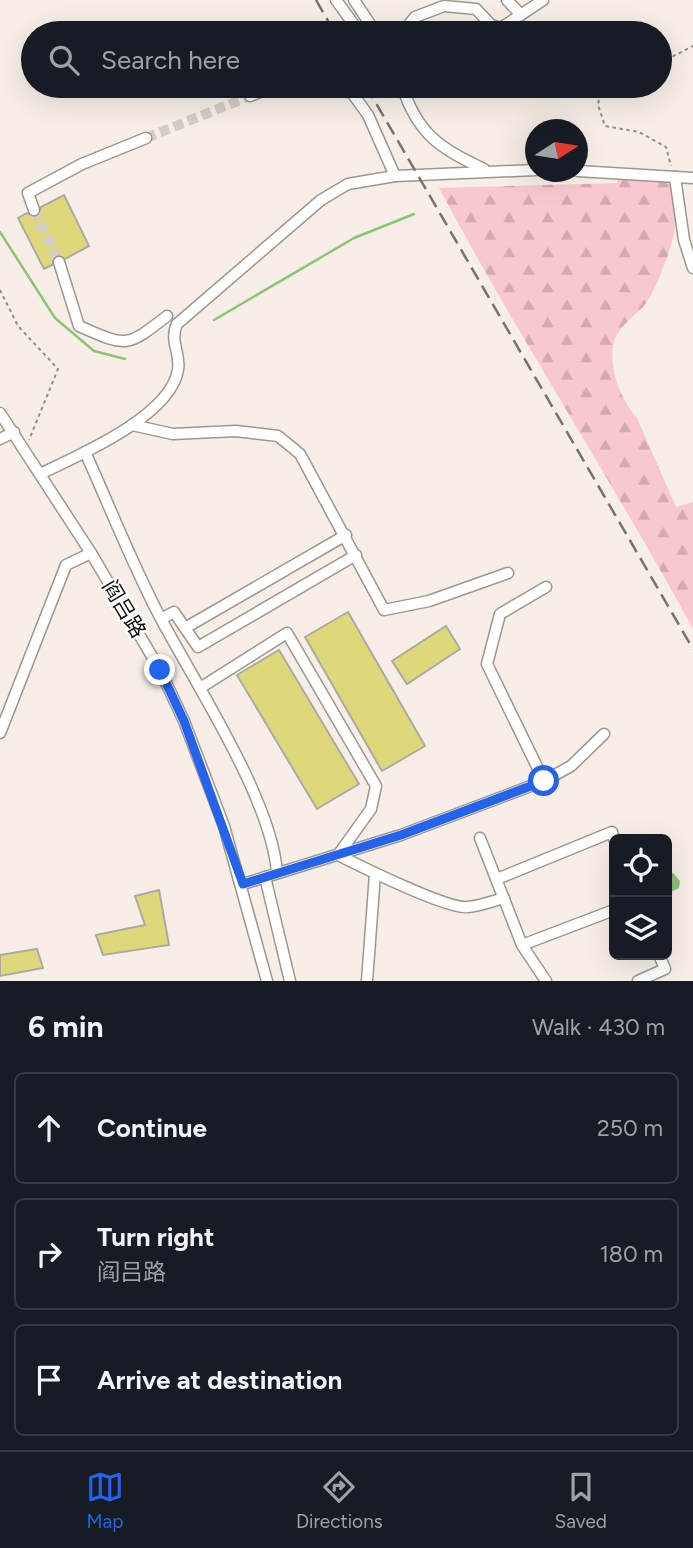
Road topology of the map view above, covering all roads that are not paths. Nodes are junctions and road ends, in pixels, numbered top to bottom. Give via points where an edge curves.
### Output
1 (336, 0) edge
2 (354, 0) edge
3 (507, 0) edge
4 (543, 0) edge
5 (520, 15) junction
6 (351, 21) edge
7 (368, 21) edge
8 (412, 21) edge
9 (487, 21) edge
10 (511, 21) edge
11 (356, 98) edge
12 (405, 98) edge
13 (146, 138) tunnel mouth
14 (487, 170) junction
15 (525, 170) edge
16 (588, 172) edge
17 (395, 176) junction
18 (674, 177) junction
19 (693, 178) edge
20 (34, 210) dead end
21 (60, 262) tunnel mouth
22 (693, 268) edge
23 (167, 316) dead end
24 (0, 413) edge
25 (132, 425) junction
26 (14, 432) junction
27 (0, 439) edge
28 (85, 452) junction
29 (40, 474) junction
30 (346, 535) junction
31 (91, 553) junction
32 (356, 555) junction
33 (508, 573) dead end
34 (546, 587) dead end
35 (161, 619) junction
36 (185, 628) junction
37 (200, 688) junction
38 (0, 733) edge
39 (604, 734) dead end
40 (544, 781) junction
41 (613, 834) edge
42 (480, 838) dead end
43 (338, 855) junction
44 (277, 873) junction
45 (375, 874) junction
46 (265, 877) junction
47 (497, 879) junction
48 (243, 884) junction
49 (504, 898) junction
50 (609, 912) edge
51 (522, 946) junction
52 (661, 960) edge
53 (267, 981) edge
54 (290, 981) edge
55 (367, 981) edge
56 (546, 981) edge
57 (638, 981) edge

1 - 6 street
2 - 7 street
3 - 5 street
4 - 5 street
5 - 10 street
8 - 9 street via 444,6 476,9
11 - 17 street
12 - 14 street via 441,148
13 - 20 street via 28,193
14 - 15 street
14 - 17 street
16 - 18 street
17 - 25 street via 348,184 321,200 177,324 172,335 178,370 147,414
18 - 19 street
18 - 22 street
21 - 23 street via 79,326 111,340 135,341
24 - 26 street, 阎吕路
25 - 28 street
25 - 30 street via 173,433 236,431 278,436 300,454
26 - 27 street
26 - 29 street, 阎吕路
28 - 29 street
28 - 35 street
29 - 31 street, 阎吕路
30 - 32 street
30 - 36 street
31 - 38 street via 66,565
31 - 48 street, 阎吕路 via 160,670 184,721
32 - 33 street via 384,610 429,601
32 - 36 street via 198,647
34 - 40 street via 500,614 487,664
35 - 36 street via 174,612
35 - 37 street
37 - 43 street via 287,633 376,786 372,809
37 - 44 street via 275,848
39 - 40 street via 571,766
40 - 43 street
41 - 47 street
42 - 47 street
43 - 44 street
43 - 45 street
44 - 46 street
45 - 49 street via 466,908
45 - 55 street
46 - 48 street
46 - 54 street
47 - 49 street
48 - 53 street, 阎吕路
49 - 51 street
50 - 51 street
51 - 56 street
52 - 57 street via 665,969

